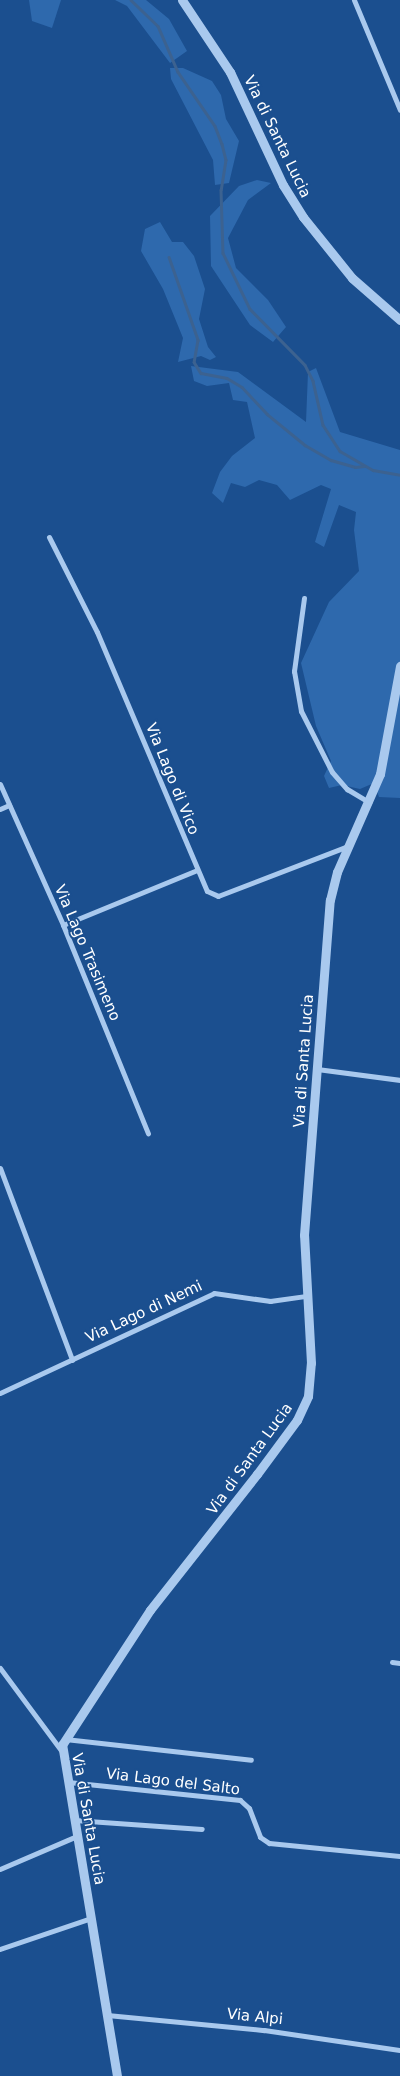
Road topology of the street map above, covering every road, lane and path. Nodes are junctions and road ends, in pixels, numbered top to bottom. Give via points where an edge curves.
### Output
1 (182, 0) edge
2 (354, 0) edge
3 (400, 110) edge
4 (400, 320) edge
5 (49, 537) dead end
6 (304, 598) dead end
7 (400, 666) edge
8 (0, 784) edge
9 (369, 802) junction
10 (9, 805) junction
11 (0, 809) edge
12 (349, 846) junction
13 (197, 870) junction
14 (63, 925) junction
15 (317, 1069) junction
16 (400, 1080) edge
17 (148, 1134) dead end
18 (0, 1168) edge
19 (306, 1296) junction
20 (72, 1360) junction
21 (0, 1393) edge
22 (392, 1662) dead end
23 (400, 1663) edge
24 (0, 1668) edge
25 (64, 1739) junction
26 (62, 1751) junction
27 (251, 1760) dead end
28 (68, 1782) junction
29 (74, 1820) junction
30 (202, 1830) dead end
31 (77, 1836) junction
32 (400, 1856) edge
33 (0, 1869) edge
34 (90, 1918) junction
35 (0, 1949) edge
36 (106, 2015) junction
37 (400, 2050) edge
38 (117, 2076) edge

1 - 4 street, Via di Santa Lucia via 230,72 283,185 303,217 352,278
2 - 3 street
5 - 13 street, Via Lago di Vico via 97,632
6 - 9 street via 294,671 301,711 332,772
7 - 9 street, Via di Santa Lucia via 380,774
8 - 10 street, Via Lago Trasimeno
9 - 12 street, Via di Santa Lucia
10 - 11 street
10 - 14 street, Via Lago Trasimeno
12 - 13 street, Via Lago di Vico via 218,896 207,891
12 - 15 street, Via di Santa Lucia via 331,892
13 - 14 street
14 - 17 street, Via Lago Trasimeno
15 - 16 street
15 - 19 street, Via di Santa Lucia via 304,1230
18 - 20 street
19 - 20 street, Via Lago di Nemi via 270,1301 214,1293
19 - 25 street, Via di Santa Lucia via 311,1363 304,1408 225,1517 150,1610
20 - 21 street, Via Lago di Nemi
22 - 23 street
24 - 26 street
25 - 26 street, Via di Santa Lucia
25 - 27 street
26 - 28 street, Via di Santa Lucia
28 - 29 street, Via di Santa Lucia
28 - 32 street, Via Lago del Salto via 240,1800 249,1808 258,1834 269,1843
29 - 30 street
29 - 31 street, Via di Santa Lucia
31 - 33 street
31 - 34 street, Via di Santa Lucia
34 - 35 street
34 - 36 street, Via di Santa Lucia
36 - 37 street, Via Alpi via 293,2033
36 - 38 street, Via di Santa Lucia

